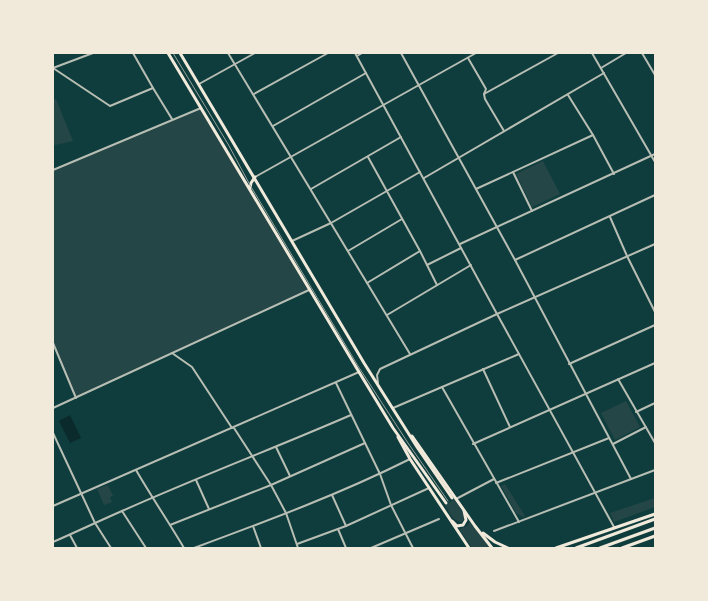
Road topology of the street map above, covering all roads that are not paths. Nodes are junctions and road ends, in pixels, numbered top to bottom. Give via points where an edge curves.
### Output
1 (93, 53) edge
2 (133, 53) edge
3 (168, 53) edge
4 (180, 53) edge
5 (228, 53) edge
6 (254, 53) edge
7 (328, 53) edge
8 (355, 53) edge
9 (362, 53) edge
10 (401, 53) edge
11 (476, 53) edge
12 (558, 53) edge
13 (592, 53) edge
14 (626, 53) edge
15 (642, 53) edge
16 (473, 54) edge
17 (357, 56) junction
18 (468, 58) junction
19 (234, 64) junction
20 (53, 68) edge
21 (601, 68) junction
22 (366, 73) junction
23 (604, 73) junction
24 (655, 75) edge
25 (199, 84) junction
26 (418, 86) junction
27 (153, 88) junction
28 (254, 94) junction
29 (484, 94) junction
30 (568, 95) junction
31 (384, 105) junction
32 (201, 108) junction
33 (172, 120) junction
34 (273, 126) junction
35 (504, 131) junction
36 (593, 135) junction
37 (401, 137) junction
38 (655, 154) edge
39 (651, 156) junction
40 (368, 157) junction
41 (290, 158) junction
42 (460, 158) junction
43 (655, 162) edge
44 (53, 170) edge
45 (420, 172) junction
46 (513, 172) junction
47 (614, 174) junction
48 (255, 177) junction
49 (424, 178) junction
50 (250, 189) junction
51 (311, 189) junction
52 (476, 189) junction
53 (387, 190) junction
54 (655, 195) edge
55 (532, 211) junction
56 (610, 217) junction
57 (402, 219) junction
58 (331, 223) junction
59 (497, 227) junction
60 (292, 241) junction
61 (460, 244) junction
62 (655, 244) edge
63 (461, 248) junction
64 (348, 251) junction
65 (420, 251) junction
66 (627, 256) junction
67 (515, 260) junction
68 (427, 264) junction
69 (471, 264) junction
70 (367, 283) junction
71 (437, 285) junction
72 (309, 290) junction
73 (535, 298) junction
74 (655, 312) edge
75 (498, 314) junction
76 (387, 315) junction
77 (655, 325) edge
78 (53, 343) edge
79 (172, 353) junction
80 (410, 354) junction
81 (519, 354) junction
82 (655, 363) edge
83 (569, 364) junction
84 (483, 370) junction
85 (359, 372) junction
86 (618, 379) junction
87 (336, 383) junction
88 (378, 384) junction
89 (442, 388) junction
90 (586, 393) junction
91 (76, 398) junction
92 (655, 403) edge
93 (53, 408) edge
94 (393, 408) junction
95 (550, 409) junction
96 (636, 412) junction
97 (351, 415) junction
98 (510, 427) junction
99 (646, 427) junction
100 (233, 428) junction
101 (393, 428) junction
102 (53, 432) edge
103 (609, 438) junction
104 (365, 443) junction
105 (655, 443) edge
106 (473, 444) junction
107 (613, 444) junction
108 (276, 447) junction
109 (573, 453) junction
110 (251, 456) junction
111 (410, 459) junction
112 (136, 470) junction
113 (655, 470) edge
114 (380, 474) junction
115 (290, 476) junction
116 (494, 479) junction
117 (631, 479) junction
118 (196, 480) junction
119 (496, 483) junction
120 (270, 485) junction
121 (429, 488) junction
122 (596, 493) junction
123 (81, 494) junction
124 (332, 495) junction
125 (152, 498) junction
126 (454, 498) junction
127 (446, 503) dead end
128 (391, 505) junction
129 (53, 506) edge
130 (461, 506) junction
131 (209, 509) junction
132 (122, 511) junction
133 (286, 513) junction
134 (655, 514) edge
135 (447, 517) junction
136 (439, 519) dead end
137 (655, 520) edge
138 (518, 522) junction
139 (95, 523) junction
140 (170, 525) junction
141 (253, 526) junction
142 (346, 526) junction
143 (614, 527) junction
144 (655, 528) edge
145 (338, 529) junction
146 (479, 531) junction
147 (494, 531) dead end
148 (404, 533) junction
149 (70, 535) junction
150 (655, 536) edge
151 (53, 542) edge
152 (297, 544) junction
153 (632, 546) edge
154 (78, 548) edge
155 (111, 548) edge
156 (146, 548) edge
157 (184, 548) edge
158 (194, 548) edge
159 (261, 548) edge
160 (298, 548) edge
161 (346, 548) edge
162 (371, 548) edge
163 (413, 548) edge
164 (468, 548) edge
165 (492, 548) edge
166 (508, 548) edge
167 (556, 548) edge
168 (576, 548) edge
169 (600, 548) edge
170 (622, 548) edge

1 - 20 street
2 - 27 street
3 - 32 highway
4 - 25 highway
5 - 19 street
6 - 19 street
7 - 28 street
8 - 17 street
9 - 17 street
10 - 26 street
11 - 16 street
12 - 29 street
13 - 21 street
14 - 21 street
15 - 24 street
16 - 18 street
17 - 22 street
18 - 26 street
18 - 29 street via 486,89
19 - 25 street
19 - 28 street
20 - 27 street via 110,106
21 - 23 street
22 - 31 street
22 - 34 street
23 - 30 street
23 - 39 street
25 - 48 highway
26 - 31 street
26 - 42 street
27 - 33 street
28 - 34 street
29 - 35 street
30 - 35 street
30 - 36 street
31 - 37 street
31 - 41 street
32 - 33 street
32 - 50 highway
33 - 44 street
34 - 41 street
35 - 42 street
36 - 46 street
36 - 47 street
37 - 40 street
37 - 45 street
38 - 39 street
39 - 43 street
39 - 47 street
40 - 51 street
40 - 53 street
41 - 48 street
41 - 51 street
42 - 49 street
42 - 52 street
45 - 49 street
45 - 53 street
46 - 52 street
46 - 55 street
47 - 55 street
48 - 50 highway
48 - 60 highway
49 - 61 street
50 - 72 highway
51 - 58 street
52 - 59 street
53 - 57 street
53 - 58 street
54 - 56 street
55 - 59 street
56 - 66 street
56 - 67 street
57 - 64 street
57 - 65 street
58 - 60 street
58 - 64 street
59 - 61 street
59 - 67 street
60 - 88 highway
61 - 63 street
62 - 66 street
63 - 68 street
63 - 69 street
64 - 70 street
65 - 68 street
65 - 70 street
66 - 73 street
66 - 74 street
67 - 73 street
68 - 71 street
69 - 71 street
69 - 75 street
70 - 76 street
71 - 76 street
72 - 79 street
72 - 85 highway
73 - 75 street
73 - 83 street
75 - 80 street
75 - 81 street
76 - 80 street
77 - 83 street
78 - 91 street
79 - 91 street
79 - 100 street via 192,367
80 - 88 street via 380,369 377,375
81 - 84 street
81 - 95 street
82 - 86 street
83 - 90 street
84 - 89 street
84 - 98 street
85 - 87 street
85 - 101 highway
86 - 90 street
86 - 96 street
87 - 97 street
87 - 100 street
88 - 94 highway
89 - 94 street
89 - 106 street
90 - 95 street
90 - 103 street
91 - 93 street
92 - 96 street
94 - 126 highway
95 - 98 street
95 - 109 street
96 - 99 street
97 - 104 street
97 - 108 street
98 - 106 street
99 - 105 street
99 - 107 street
100 - 110 street
100 - 112 street
101 - 111 highway
101 - 127 highway
102 - 123 street
103 - 107 street
103 - 109 street
104 - 114 street
104 - 115 street
106 - 116 street
107 - 117 street
108 - 110 street
108 - 115 street
109 - 119 street
109 - 122 street
110 - 118 street
110 - 120 street
111 - 114 street
111 - 121 highway
112 - 123 street
112 - 125 street
113 - 117 street
114 - 124 street
114 - 128 street
115 - 120 street
116 - 119 street
116 - 126 street
117 - 122 street
118 - 125 street
118 - 131 street
119 - 138 street
120 - 131 street
120 - 133 street
121 - 128 street
121 - 135 highway
122 - 138 street
122 - 143 street
123 - 129 street
123 - 139 street
124 - 133 street
124 - 142 street
125 - 132 street
125 - 140 street
126 - 130 highway
128 - 142 street
128 - 148 street
130 - 135 highway via 466,516 465,523 457,526
130 - 146 highway
131 - 140 street
132 - 139 street
132 - 156 street
133 - 141 street
133 - 152 street
134 - 143 highway
135 - 164 highway
136 - 148 street
137 - 168 highway
138 - 147 street
139 - 149 street
139 - 155 street
140 - 157 street
141 - 158 street
141 - 159 street
142 - 145 street
143 - 167 highway
144 - 169 highway
145 - 152 street
145 - 161 street
146 - 165 highway
146 - 166 highway
148 - 162 street
148 - 163 street
149 - 151 street
149 - 154 street
150 - 153 highway
152 - 160 street
153 - 170 highway

